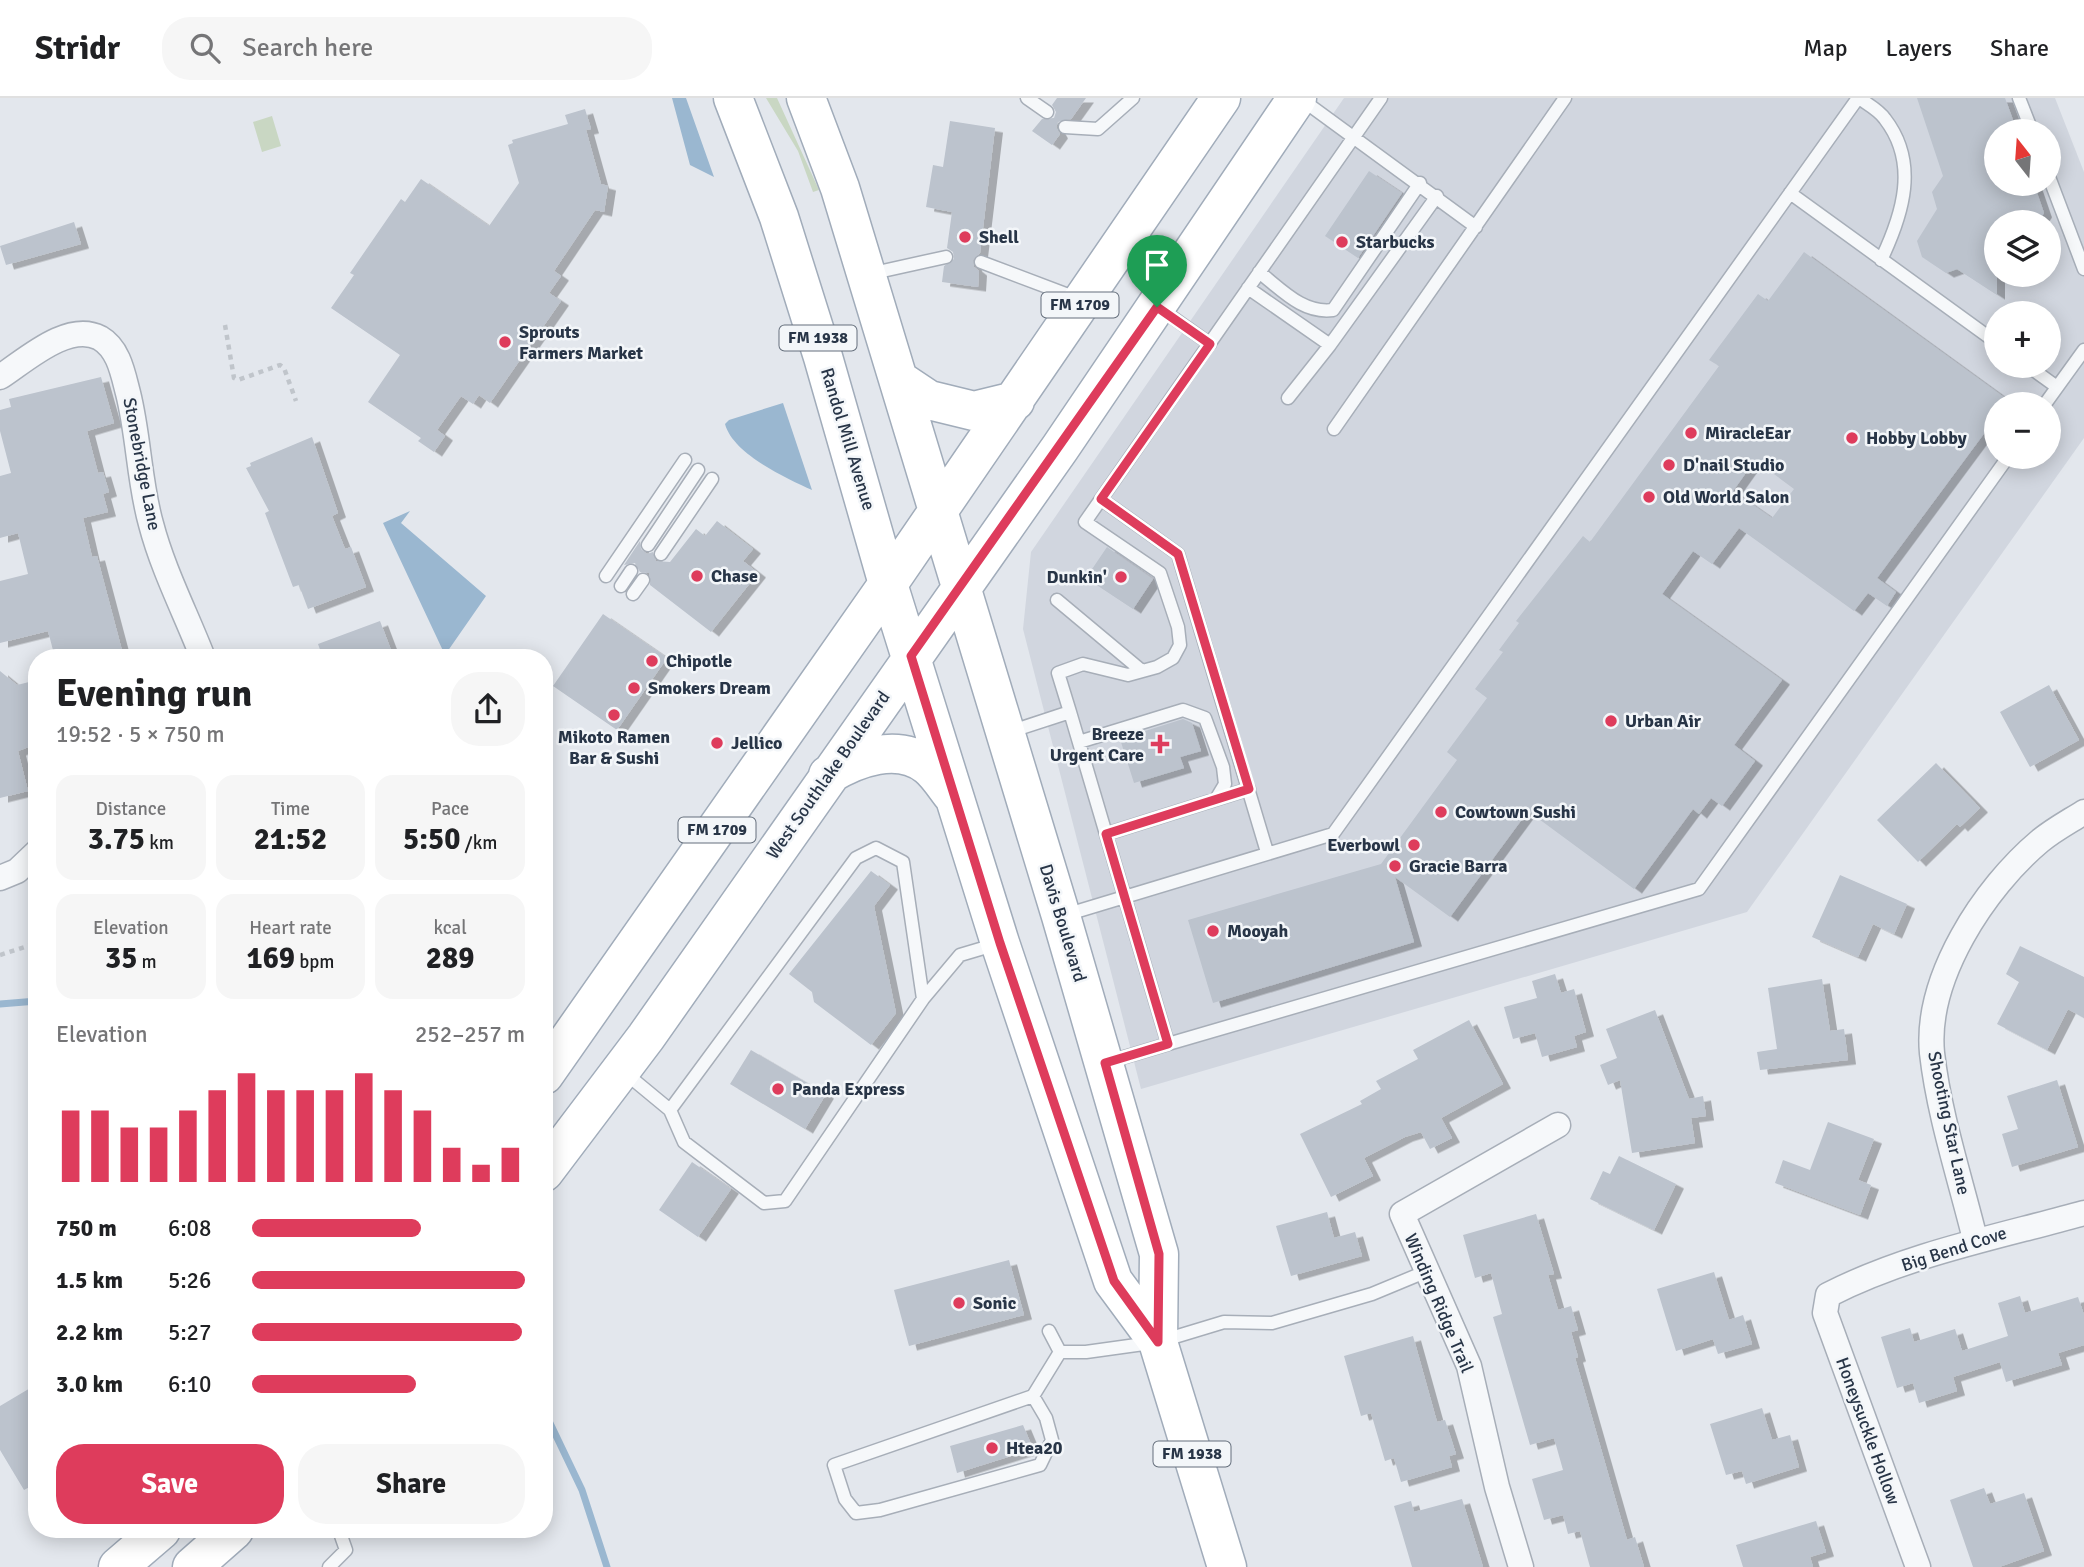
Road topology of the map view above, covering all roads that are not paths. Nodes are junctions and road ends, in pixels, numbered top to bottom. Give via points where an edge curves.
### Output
1 (733, 98) edge
2 (806, 98) edge
3 (1027, 98) edge
4 (1133, 98) edge
5 (1221, 98) edge
6 (1299, 98) edge
7 (1381, 98) edge
8 (1565, 98) edge
9 (1858, 98) edge
10 (2019, 98) edge
11 (1046, 112) dead end
12 (2027, 119) edge
13 (1066, 127) dead end
14 (1354, 136) junction
15 (1420, 183) junction
16 (1790, 194) junction
17 (1437, 196) junction
18 (2056, 196) edge
19 (1476, 227) junction
20 (946, 257) dead end
21 (1881, 260) junction
22 (981, 262) dead end
23 (2084, 269) edge
24 (1259, 272) junction
25 (865, 275) junction
26 (1248, 288) junction
27 (1083, 301) junction
28 (1157, 307) junction
29 (1984, 334) edge
30 (1210, 344) junction
31 (1330, 345) junction
32 (2084, 350) edge
33 (0, 377) edge
34 (2045, 378) edge
35 (899, 380) junction
36 (2057, 387) junction
37 (2053, 392) edge
38 (1288, 398) dead end
39 (1015, 401) junction
40 (1334, 429) dead end
41 (685, 460) dead end
42 (1999, 469) edge
43 (698, 470) dead end
44 (712, 478) dead end
45 (1101, 499) junction
46 (937, 510) junction
47 (649, 545) dead end
48 (661, 554) dead end
49 (631, 571) dead end
50 (606, 576) dead end
51 (643, 580) dead end
52 (888, 584) junction
53 (621, 586) dead end
54 (961, 589) junction
55 (633, 594) dead end
56 (1057, 600) dead end
57 (200, 649) edge
58 (911, 656) junction
59 (1142, 671) junction
60 (1070, 712) junction
61 (1005, 733) junction
62 (1079, 742) junction
63 (828, 775) junction
64 (1249, 789) junction
65 (1216, 799) junction
66 (958, 802) junction
67 (2084, 811) edge
68 (1106, 834) junction
69 (1267, 852) junction
70 (28, 860) edge
71 (0, 878) edge
72 (1124, 896) junction
73 (1061, 916) junction
74 (1000, 943) junction
75 (923, 999) junction
76 (1168, 1044) junction
77 (553, 1062) edge
78 (1105, 1063) junction
79 (621, 1070) junction
80 (670, 1110) junction
81 (1558, 1125) dead end
82 (553, 1160) edge
83 (2084, 1213) edge
84 (1975, 1240) junction
85 (1425, 1272) junction
86 (1828, 1295) joint
87 (1049, 1331) dead end
88 (1158, 1342) junction
89 (1060, 1352) junction
90 (1033, 1396) junction
91 (152, 1538) edge
92 (225, 1538) edge
93 (342, 1538) edge
94 (120, 1566) edge
95 (192, 1567) edge
96 (329, 1567) edge
97 (1227, 1567) edge
98 (1521, 1567) edge
99 (1918, 1567) edge

1 - 52 main road, Randol Mill Avenue / FM 1938 via 779,217 824,357
2 - 25 main road, FM 1938 via 840,188
3 - 11 lane
4 - 13 lane via 1098,129
5 - 27 main road, FM 1709
6 - 14 lane
6 - 28 main road, West Southlake Boulevard / FM 1709
7 - 14 lane
8 - 19 lane
9 - 16 lane
9 - 21 lane via 1884,117 1906,168 1900,220
10 - 12 lane
14 - 15 lane
14 - 24 lane
15 - 17 lane
15 - 24 lane via 1333,310 1318,312 1300,304
16 - 21 lane
16 - 69 lane via 1333,834
17 - 19 lane
17 - 31 lane
18 - 23 lane
19 - 40 lane
20 - 25 lane
21 - 29 lane
22 - 27 lane
24 - 26 lane
25 - 35 main road, FM 1938
26 - 30 lane
26 - 31 lane
27 - 39 main road, FM 1709
28 - 30 lane
28 - 54 main road, West Southlake Boulevard / FM 1709
30 - 45 lane
31 - 38 lane
32 - 36 lane
33 - 57 street, Stonebridge Lane via 73,335 100,338 113,349 136,425 151,526
34 - 36 lane
35 - 39 main road via 929,400 974,411
35 - 46 main road, FM 1938
36 - 37 lane
39 - 46 main road, FM 1709
41 - 50 lane
42 - 76 lane via 1699,889
43 - 47 lane
44 - 48 lane
45 - 59 lane via 1085,522 1160,573 1178,627 1180,645 1173,658
45 - 64 lane via 1178,554
46 - 52 main road, FM 1709
46 - 54 main road, Davis Boulevard / FM 1938
49 - 53 lane
51 - 55 lane
52 - 58 main road, Davis Boulevard / FM 1938
52 - 77 main road, FM 1709
54 - 58 main road, West Southlake Boulevard / FM 1709
54 - 61 main road, Davis Boulevard / FM 1938
56 - 59 lane
58 - 63 main road, West Southlake Boulevard / FM 1709
58 - 66 main road, Davis Boulevard / FM 1938
59 - 60 lane via 1128,675 1083,664 1058,673
60 - 61 lane
60 - 62 lane
61 - 73 main road, Davis Boulevard / FM 1938
62 - 65 lane via 1183,710 1205,718 1223,767 1225,784
62 - 68 lane
63 - 66 main road via 852,761 904,755 927,765
63 - 79 main road, West Southlake Boulevard / FM 1709
64 - 65 lane
64 - 69 lane
65 - 68 lane
66 - 74 main road, Davis Boulevard / FM 1938
67 - 84 street, Shooting Star Lane via 2040,841 1996,886 1962,937 1938,990 1932,1050
68 - 72 lane
69 - 72 lane
70 - 71 street
72 - 73 lane
72 - 76 lane
73 - 78 main road, Davis Boulevard / FM 1938
74 - 75 lane via 960,955
74 - 88 main road, Davis Boulevard / FM 1938 via 1114,1281
75 - 80 lane via 785,1201 764,1203 684,1142
75 - 80 lane via 903,862 876,848 856,858
76 - 78 lane
78 - 88 main road, Davis Boulevard / FM 1938 via 1159,1254
79 - 80 lane
79 - 82 main road, West Southlake Boulevard / FM 1709
81 - 85 street, Winding Ridge Trail via 1402,1213
83 - 84 street, Big Bend Cove
84 - 86 street, Big Bend Cove
85 - 88 lane via 1272,1323 1224,1322
85 - 98 street, Winding Ridge Trail via 1469,1366
86 - 99 street, Honeysuckle Hollow via 1825,1313
87 - 89 lane
88 - 89 lane
88 - 97 main road, Davis Boulevard / FM 1938
89 - 90 lane
90 - 90 lane via 1052,1440 1040,1465 856,1514 845,1499 834,1465
91 - 94 main road
92 - 95 main road
93 - 96 lane via 346,1550

